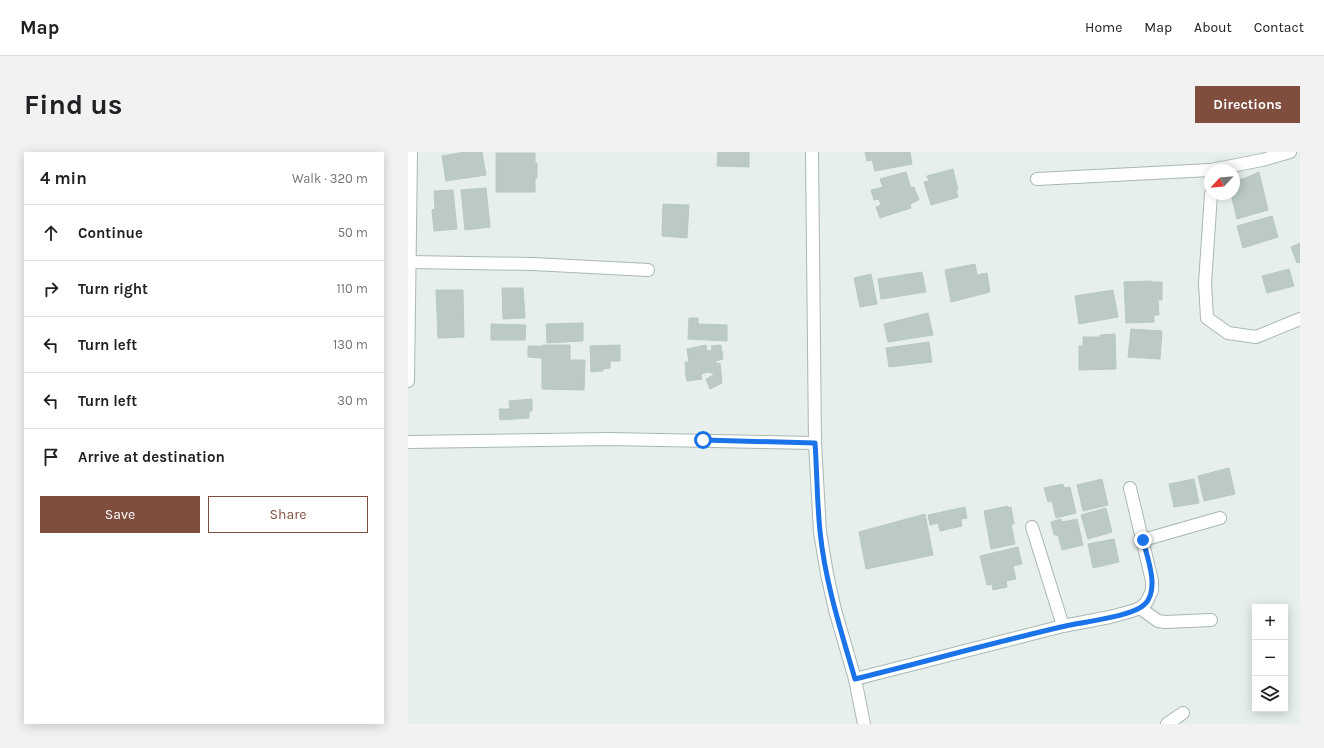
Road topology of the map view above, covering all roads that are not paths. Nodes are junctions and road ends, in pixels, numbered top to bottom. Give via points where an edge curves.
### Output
1 (411, 152) edge
2 (812, 152) edge
3 (1290, 152) edge
4 (1240, 164) edge
5 (1204, 170) edge
6 (1037, 179) dead end
7 (1211, 200) edge
8 (410, 262) junction
9 (648, 270) dead end
10 (1300, 319) edge
11 (408, 381) edge
12 (408, 442) edge
13 (815, 443) junction
14 (1130, 488) dead end
15 (1220, 518) dead end
16 (1032, 527) dead end
17 (1143, 540) junction
18 (1140, 608) junction
19 (1211, 620) dead end
20 (1063, 626) junction
21 (855, 679) junction
22 (1183, 713) dead end
23 (864, 724) edge
24 (1168, 724) edge

1 - 8 street
2 - 13 street
3 - 4 street
5 - 6 street
7 - 10 street via 1205,283 1207,318 1228,333 1256,338
8 - 9 street via 533,264
8 - 11 street
12 - 13 street via 609,439
13 - 21 street via 820,532 834,610
14 - 17 street
15 - 17 street
16 - 20 street
17 - 18 street via 1152,591 1146,603
18 - 19 street via 1165,622
18 - 20 street
20 - 21 street
21 - 23 street
22 - 24 street

